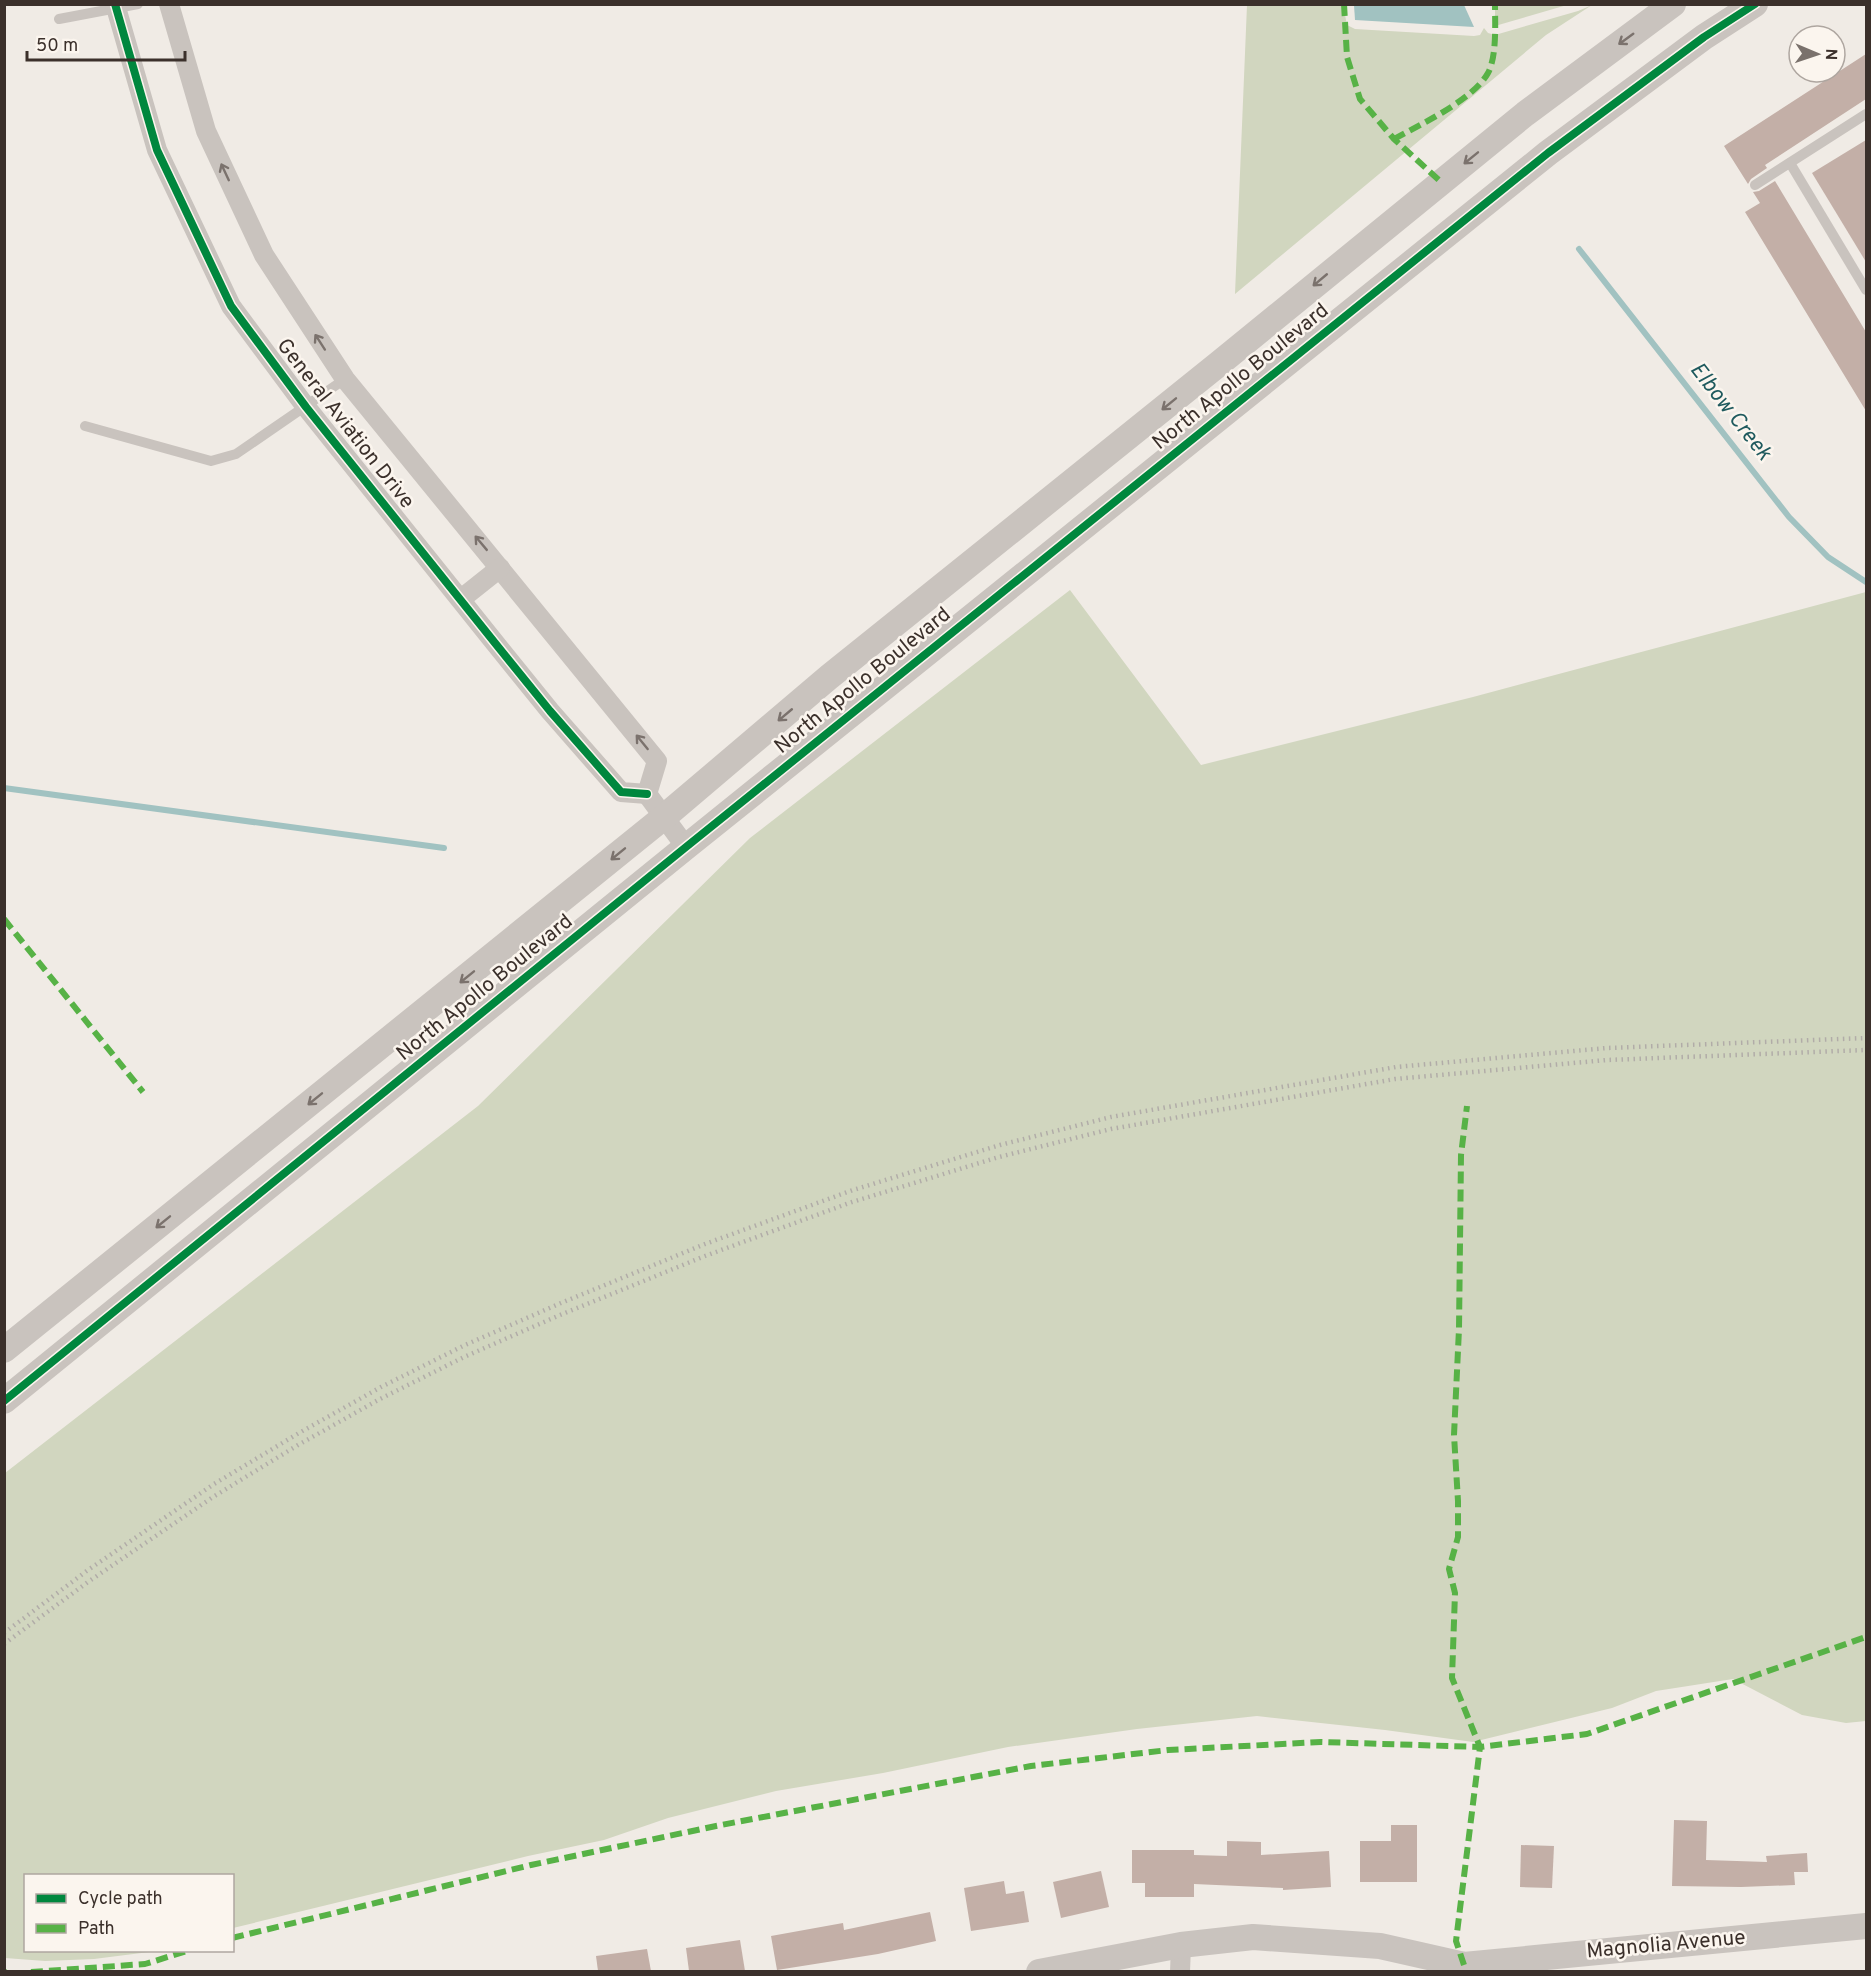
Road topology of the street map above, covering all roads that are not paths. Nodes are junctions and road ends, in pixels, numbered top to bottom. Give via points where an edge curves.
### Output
1 (138, 4) edge
2 (169, 4) edge
3 (1673, 4) edge
4 (1755, 4) edge
5 (116, 6) edge
6 (59, 19) dead end
7 (1866, 114) edge
8 (1790, 163) junction
9 (1755, 185) dead end
10 (1866, 290) edge
11 (345, 379) junction
12 (306, 407) junction
13 (85, 426) dead end
14 (500, 568) junction
15 (461, 599) junction
16 (647, 794) junction
17 (664, 817) junction
18 (686, 847) junction
19 (4, 1350) edge
20 (4, 1401) edge
21 (1866, 1926) edge
22 (1181, 1945) junction
23 (1464, 1968) edge
24 (1040, 1971) edge
25 (1180, 1971) edge

1 - 5 lane
11 -> 2 street, General Aviation Drive via 264,255 206,131
3 -> 17 street, North Apollo Boulevard via 1525,114 829,677
4 - 18 street, North Apollo Boulevard via 1704,37 1548,153
5 - 6 lane
5 - 12 street, General Aviation Drive via 157,150 231,306
7 - 8 lane
8 - 9 lane
8 - 10 lane
11 - 12 lane
14 -> 11 street, General Aviation Drive
12 - 13 lane via 236,454 211,461
12 - 15 street, General Aviation Drive
14 - 15 street
16 -> 14 street, General Aviation Drive via 657,761
15 - 16 street, General Aviation Drive via 621,792
16 - 17 street
17 - 18 street
17 -> 19 street, North Apollo Boulevard
18 - 20 street, North Apollo Boulevard
21 - 23 street, Magnolia Avenue
22 - 23 street, Magnolia Avenue via 1252,1937 1380,1946
22 - 24 street, Magnolia Avenue
22 - 25 street

